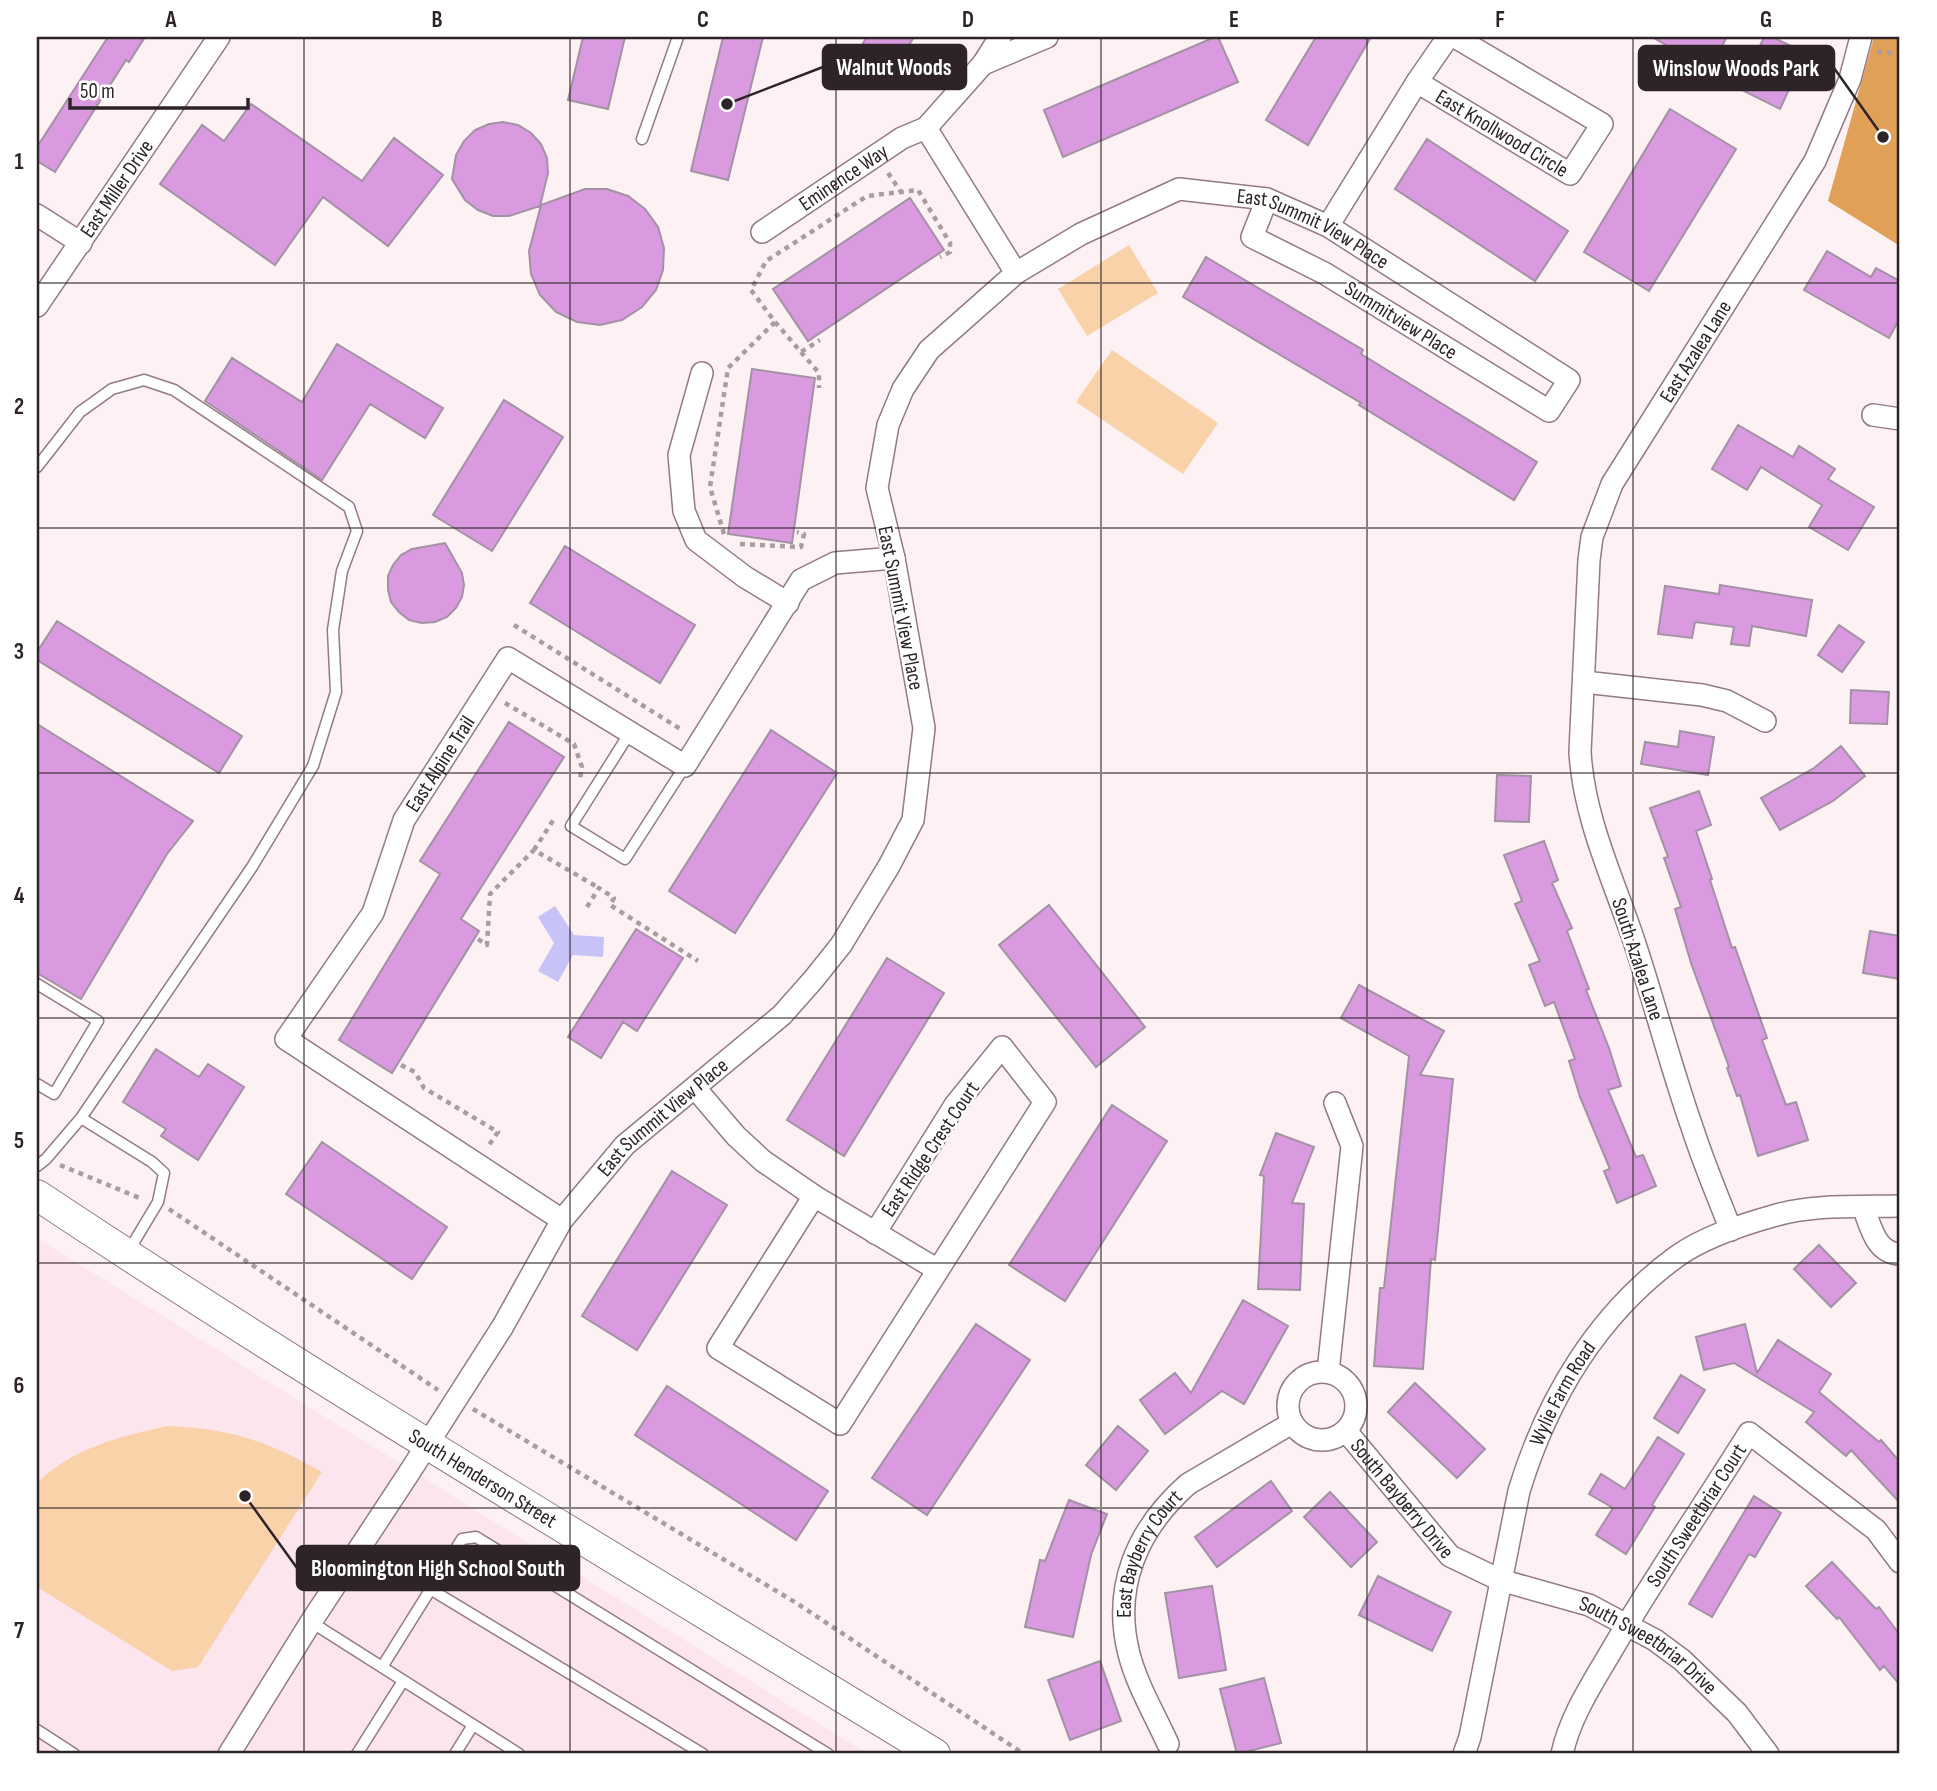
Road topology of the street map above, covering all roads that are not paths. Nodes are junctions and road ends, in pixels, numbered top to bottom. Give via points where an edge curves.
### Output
1 (219, 37) edge
2 (678, 37) edge
3 (1000, 37) edge
4 (1047, 37) edge
5 (1448, 37) edge
6 (1455, 37) edge
7 (1861, 37) edge
8 (984, 64) junction
9 (1417, 82) junction
10 (926, 128) junction
11 (642, 139) dead end
12 (1267, 199) junction
13 (37, 215) edge
14 (1328, 226) junction
15 (762, 232) dead end
16 (81, 243) junction
17 (1016, 273) junction
18 (37, 306) edge
19 (702, 373) dead end
20 (1569, 380) joint
21 (1873, 415) dead end
22 (1900, 419) edge
23 (37, 467) edge
24 (894, 558) junction
25 (788, 603) junction
26 (1584, 682) junction
27 (1765, 721) dead end
28 (629, 734) junction
29 (685, 766) junction
30 (37, 984) edge
31 (37, 1084) edge
32 (695, 1088) junction
33 (1335, 1103) dead end
34 (81, 1118) junction
35 (41, 1162) edge
36 (37, 1195) edge
37 (814, 1196) junction
38 (1900, 1206) edge
39 (1864, 1207) junction
40 (562, 1220) junction
41 (1731, 1230) junction
42 (875, 1233) junction
43 (126, 1254) junction
44 (1900, 1254) edge
45 (938, 1270) junction
46 (1328, 1372) junction
47 (1292, 1423) junction
48 (1346, 1431) junction
49 (428, 1443) junction
50 (1900, 1562) edge
51 (1500, 1580) junction
52 (430, 1589) junction
53 (311, 1622) junction
54 (1627, 1624) junction
55 (382, 1667) junction
56 (403, 1681) junction
57 (473, 1725) junction
58 (37, 1730) edge
59 (1168, 1744) dead end
60 (74, 1754) edge
61 (229, 1754) edge
62 (358, 1754) edge
63 (455, 1754) edge
64 (519, 1754) edge
65 (703, 1754) edge
66 (828, 1754) edge
67 (935, 1754) edge
68 (1464, 1754) edge
69 (1562, 1754) edge
70 (1768, 1754) edge

1 - 16 street, East Miller Drive
2 - 11 lane
3 - 8 street, Eminence Way
4 - 8 street, Eminence Way
5 - 9 street, East Knollwood Circle
6 - 9 street, East Knollwood Circle via 1602,124 1570,174
7 - 26 street, East Azalea Lane via 1850,79 1815,161 1612,484 1592,537
8 - 10 street, Eminence Way
9 - 14 street, East Knollwood Circle
10 - 15 street, Eminence Way via 902,138
10 - 17 street
12 - 14 street, East Summit View Place
12 - 17 street, East Summit View Place via 1179,189 1081,234
12 - 20 street, Summitview Place via 1252,237 1324,273 1549,411
13 - 16 street
14 - 20 street, East Summit View Place
16 - 18 street, East Miller Drive
17 - 24 street, East Summit View Place via 929,350 903,389 888,425 877,488
19 - 25 street via 679,455 684,511 696,540
21 - 22 street
23 - 34 lane via 80,412 112,388 144,380 174,390 349,507 357,531 342,571 333,631 336,692 313,766 252,867
24 - 25 street via 835,563 801,580
24 - 32 street, East Summit View Place via 924,727 913,820 848,934 813,980 782,1015
25 - 29 street
26 - 27 street via 1702,695 1727,701
26 - 41 street, South Azalea Lane via 1580,752 1587,807 1693,1131
28 - 29 street, East Alpine Trail
28 - 29 lane via 571,826 625,859
28 - 40 street, East Alpine Trail via 508,658 404,820 373,913 286,1039
30 - 31 lane via 98,1021 54,1094
32 - 37 street, East Ridge Crest Court via 763,1161
32 - 40 street, East Summit View Place via 625,1145
33 - 46 street via 1352,1146
34 - 35 lane
34 - 43 lane via 164,1174 158,1202
36 - 43 street, South Henderson Street
37 - 42 street, East Ridge Crest Court
37 - 45 street, East Ridge Crest Court via 718,1348 840,1424
38 - 39 street, Wylie Farm Road
39 - 41 street, Wylie Farm Road via 1775,1215
39 - 44 street via 1881,1247
40 - 49 street, East Summit View Place via 503,1326
41 - 51 street, Wylie Farm Road via 1677,1256 1628,1301 1582,1354 1530,1454
42 - 45 street, East Ridge Crest Court
42 - 45 street, East Ridge Crest Court via 955,1105 1002,1046 1045,1102
43 - 49 street, South Henderson Street
46 - 47 street via 1317,1371 1297,1382 1288,1401
46 - 48 street via 1347,1382 1357,1401
47 - 48 street via 1306,1437 1317,1440 1327,1441
47 - 59 street, East Bayberry Court via 1188,1484 1150,1525 1134,1556 1124,1609 1129,1653
48 - 51 street, South Bayberry Drive via 1450,1556
49 - 53 street, East Summit View Place
49 - 67 street, South Henderson Street
50 - 54 street, South Sweetbriar Court via 1876,1530 1749,1433
51 - 54 street, South Sweetbriar Drive via 1589,1605
51 - 68 street, Wylie Farm Road
52 - 55 lane
52 - 65 lane
52 - 66 lane via 462,1539 476,1537
53 - 55 lane
53 - 61 street, East Summit View Place
54 - 69 street via 1589,1688
54 - 70 street, South Sweetbriar Drive via 1682,1660 1737,1713
55 - 56 lane
56 - 57 lane
56 - 62 lane
57 - 63 lane
57 - 64 lane
58 - 60 lane

